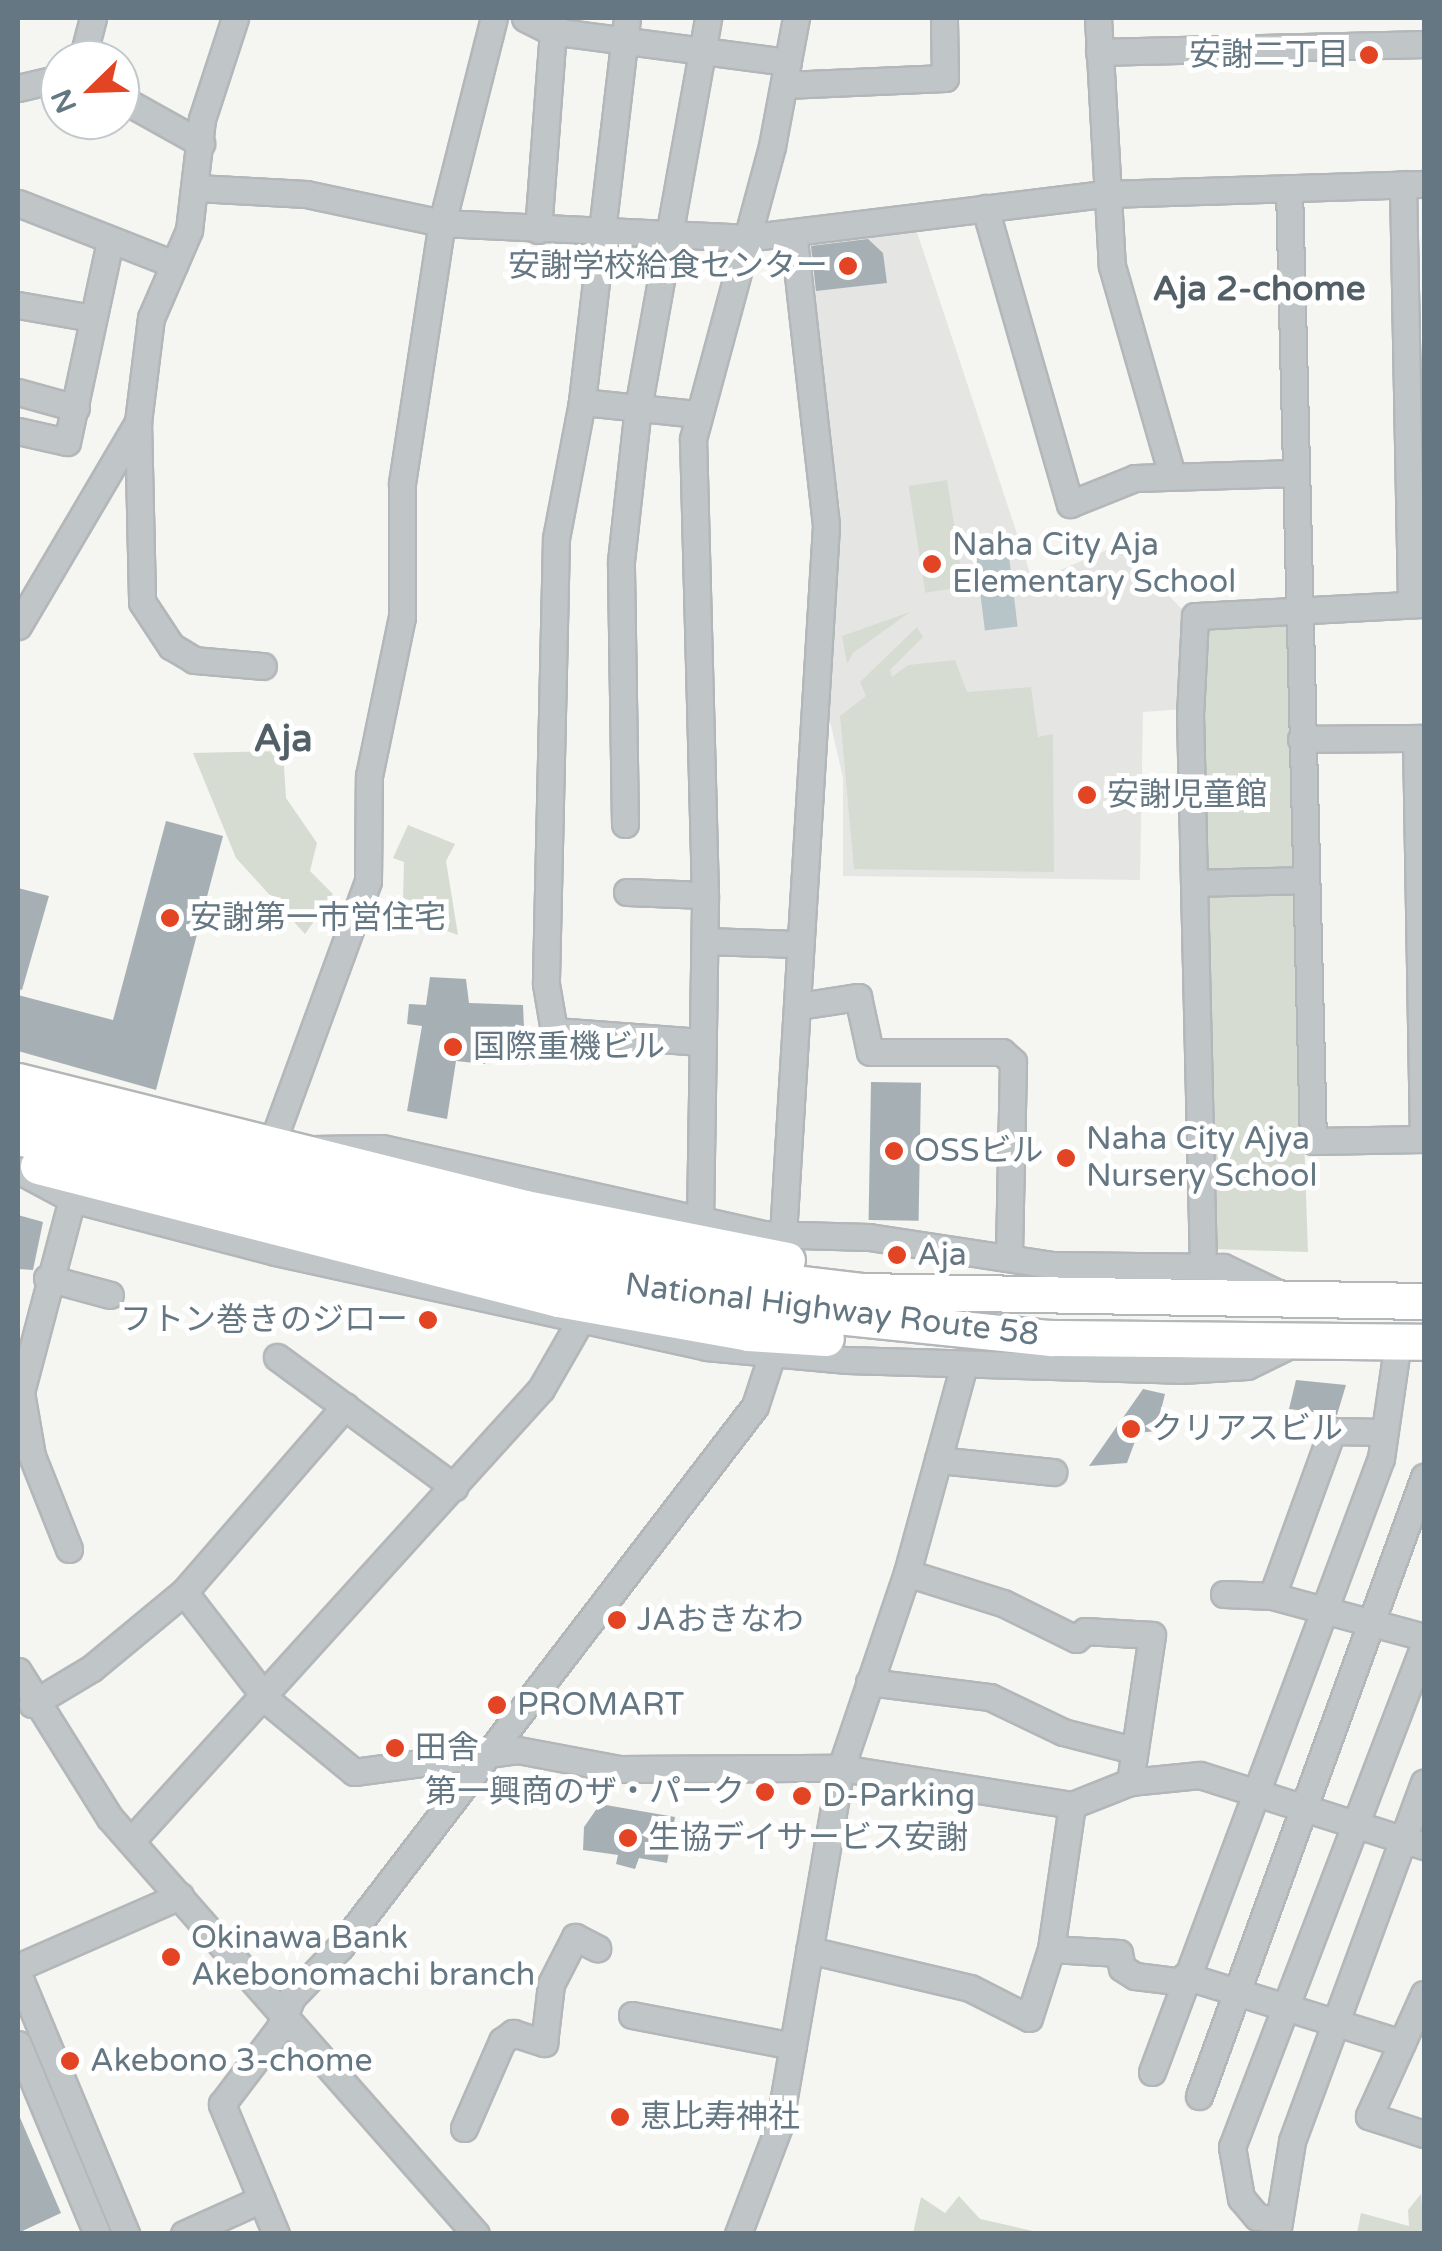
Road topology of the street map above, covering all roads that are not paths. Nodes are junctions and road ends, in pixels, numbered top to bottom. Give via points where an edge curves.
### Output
1 (234, 18) edge
2 (494, 18) edge
3 (525, 18) edge
4 (708, 18) edge
5 (796, 18) edge
6 (944, 18) edge
7 (1098, 18) edge
8 (553, 24) edge
9 (624, 30) edge
10 (1424, 44) edge
11 (701, 51) junction
12 (1098, 52) junction
13 (786, 73) junction
14 (140, 109) edge
15 (200, 143) junction
16 (1414, 184) edge
17 (197, 188) junction
18 (1289, 188) junction
19 (1104, 194) junction
20 (18, 203) edge
21 (985, 208) junction
22 (442, 224) junction
23 (538, 230) junction
24 (793, 232) junction
25 (602, 233) junction
26 (671, 238) junction
27 (746, 238) junction
28 (110, 241) junction
29 (174, 264) junction
30 (18, 305) edge
31 (92, 318) junction
32 (18, 392) edge
33 (582, 402) junction
34 (76, 408) junction
35 (638, 408) junction
36 (697, 414) junction
37 (138, 422) junction
38 (18, 430) edge
39 (1294, 473) junction
40 (1172, 476) junction
41 (1418, 604) edge
42 (1298, 609) junction
43 (18, 626) edge
44 (263, 666) dead end
45 (1420, 738) edge
46 (1301, 739) junction
47 (625, 824) dead end
48 (1305, 880) junction
49 (1194, 883) junction
50 (627, 892) dead end
51 (705, 895) junction
52 (705, 941) junction
53 (797, 944) junction
54 (799, 1006) junction
55 (702, 1042) junction
56 (18, 1081) edge
57 (18, 1110) edge
58 (18, 1137) edge
59 (1424, 1139) edge
60 (18, 1161) edge
61 (282, 1169) junction
62 (18, 1170) edge
63 (72, 1199) junction
64 (700, 1222) junction
65 (783, 1235) junction
66 (1009, 1258) junction
67 (1202, 1266) junction
68 (47, 1278) junction
69 (110, 1295) dead end
70 (1288, 1298) junction
71 (1424, 1301) edge
72 (581, 1320) junction
73 (1052, 1338) junction
74 (1296, 1342) junction
75 (1411, 1342) edge
76 (772, 1354) junction
77 (278, 1358) dead end
78 (964, 1366) junction
79 (345, 1406) junction
80 (1384, 1432) junction
81 (938, 1460) junction
82 (1053, 1472) dead end
83 (1424, 1477) edge
84 (454, 1487) junction
85 (70, 1549) dead end
86 (907, 1572) junction
87 (184, 1592) junction
88 (1224, 1594) dead end
89 (1272, 1596) junction
90 (1325, 1606) junction
91 (1370, 1620) junction
92 (1424, 1637) edge
93 (1424, 1645) edge
94 (18, 1671) edge
95 (869, 1682) junction
96 (262, 1692) junction
97 (32, 1704) junction
98 (1130, 1749) junction
99 (492, 1751) junction
100 (841, 1768) junction
101 (1130, 1782) junction
102 (1424, 1782) edge
103 (1254, 1790) junction
104 (1072, 1805) junction
105 (1303, 1806) junction
106 (1352, 1822) junction
107 (131, 1841) junction
108 (1414, 1842) edge
109 (180, 1896) junction
110 (597, 1948) dead end
111 (1051, 1949) junction
112 (809, 1950) junction
113 (18, 1970) edge
114 (1184, 1979) junction
115 (1237, 1990) junction
116 (1424, 1994) edge
117 (1285, 2005) junction
118 (632, 2014) dead end
119 (284, 2018) junction
120 (1335, 2021) junction
121 (1402, 2043) junction
122 (18, 2044) edge
123 (793, 2046) junction
124 (1152, 2072) dead end
125 (1199, 2096) dead end
126 (464, 2128) dead end
127 (1424, 2134) edge
128 (262, 2199) junction
129 (1277, 2227) edge
130 (96, 2234) edge
131 (126, 2234) edge
132 (184, 2234) edge
133 (276, 2234) edge
134 (476, 2234) edge
135 (738, 2234) edge

1 - 15 street
2 - 22 street
3 - 8 street
4 - 11 street
5 - 13 street
6 - 13 street via 946,78
7 - 12 street
8 - 9 street
8 - 23 street via 551,126
9 - 11 street
9 - 25 street
10 - 12 street
11 - 13 street
11 - 26 street
12 - 19 street
13 - 27 street
14 - 15 street
15 - 17 street
16 - 18 street
16 - 41 street
17 - 22 street via 306,194
17 - 29 street
18 - 19 street
18 - 39 street
19 - 21 street
19 - 40 street via 1112,266
20 - 28 street
21 - 24 street
21 - 40 street via 1070,504 1135,478
22 - 23 street
22 - 61 street via 402,483 402,617 369,776 368,880
23 - 25 street
24 - 27 street
24 - 53 street via 826,525
25 - 26 street
25 - 33 street
26 - 27 street
26 - 35 street
27 - 36 street
28 - 29 street
28 - 31 street
29 - 37 street via 151,318
30 - 31 street
31 - 34 street
32 - 34 street
33 - 35 street
33 - 55 street via 556,538 546,984 554,1031
34 - 38 street via 68,442
35 - 36 street
35 - 47 street via 620,562
36 - 51 street via 691,483
37 - 43 street
37 - 44 street via 142,602 171,646 194,660
39 - 40 street
39 - 42 street
41 - 42 street
42 - 46 street
42 - 49 street via 1195,616
45 - 46 street
45 - 59 street
46 - 48 street
48 - 49 street
48 - 59 street via 1313,1141
49 - 67 street
50 - 51 street
51 - 52 street
52 - 53 street
52 - 55 street
53 - 54 street
54 - 65 street
54 - 66 street via 858,998 870,1052 1002,1052 1013,1062
55 - 64 street
56 - 61 highway
57 - 61 highway, National Highway Route 58
58 - 61 highway, National Highway Route 58
60 - 73 highway via 558,1299 730,1330 972,1346
61 - 64 street via 382,1148 602,1205
61 - 70 highway, National Highway Route 58 via 1031,1295
61 - 73 highway, National Highway Route 58 via 607,1282 740,1306
62 - 63 street
63 - 68 street
63 - 72 street
64 - 65 street
65 - 66 street via 869,1237
66 - 67 street
67 - 70 street via 1242,1271
68 - 69 street
68 - 85 street via 21,1392 32,1456
70 - 71 highway, National Highway Route 58
72 - 76 street
72 - 84 street via 542,1389
73 - 74 highway, National Highway Route 58
74 - 75 highway, National Highway Route 58
74 - 78 street via 1247,1366
75 - 80 street
76 - 78 street
76 - 99 street via 755,1406
77 - 79 street
78 - 81 street
79 - 84 street
79 - 87 street
80 - 89 street via 1332,1431
80 - 90 street
81 - 82 street
81 - 86 street
83 - 91 street
84 - 96 street
86 - 95 street
86 - 98 street via 1003,1603 1076,1640 1085,1631 1152,1635
87 - 96 street
87 - 97 street via 92,1668
88 - 89 street
89 - 90 street
90 - 91 street
90 - 103 street
91 - 92 street
91 - 105 street
93 - 106 street
94 - 97 street
95 - 98 street via 990,1697 1063,1732
95 - 100 street
96 - 99 street via 354,1772
96 - 107 street
97 - 107 street
98 - 101 street
99 - 100 street via 619,1768
99 - 119 street via 342,1946 292,1998
100 - 104 street
100 - 112 street
101 - 103 street via 1200,1775
101 - 104 street
102 - 108 street
103 - 105 street
103 - 114 street
104 - 111 street
105 - 106 street
105 - 115 street
106 - 108 street
106 - 117 street
107 - 109 street
108 - 120 street
109 - 113 street
109 - 119 street
110 - 126 street via 575,1937 551,1984 544,2043 513,2033 502,2042
111 - 112 street via 1029,2018 970,1988
111 - 114 street via 1118,1953 1122,1968 1135,1976
112 - 123 street
113 - 131 street
114 - 115 street
114 - 124 street
115 - 117 street
115 - 125 street
116 - 121 street
117 - 120 street
117 - 129 street via 1232,2147 1240,2198 1257,2218
118 - 123 street
119 - 128 street via 222,2104
119 - 134 street
120 - 121 street
120 - 129 street via 1292,2141
121 - 127 street via 1368,2116
122 - 130 street
123 - 135 street via 779,2126
128 - 132 street
128 - 133 street

